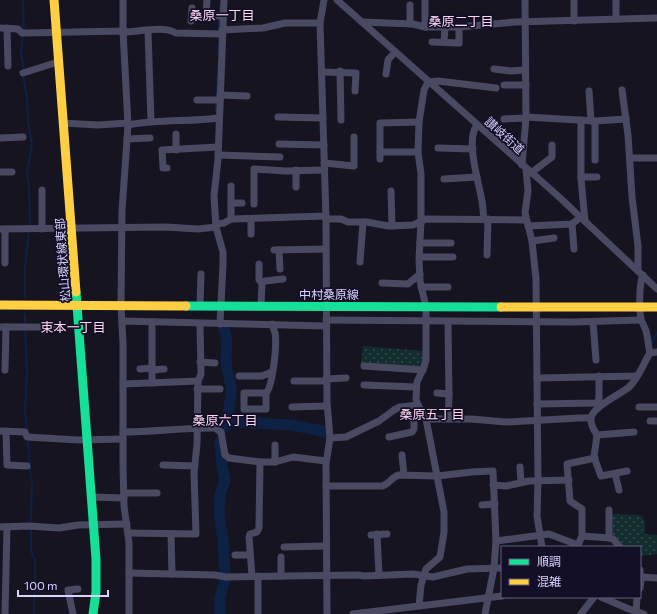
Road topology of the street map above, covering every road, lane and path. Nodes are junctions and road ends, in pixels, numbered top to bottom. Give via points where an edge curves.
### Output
1 (54, 0) edge
2 (123, 0) edge
3 (207, 0) edge
4 (224, 0) edge
5 (324, 0) edge
6 (337, 0) edge
7 (425, 0) edge
8 (525, 0) edge
9 (574, 0) edge
10 (616, 0) edge
11 (410, 5) dead end
12 (192, 15) dead end
13 (206, 16) junction
14 (223, 16) junction
15 (657, 18) edge
16 (616, 19) junction
17 (574, 21) junction
18 (362, 22) junction
19 (525, 22) junction
20 (320, 23) junction
21 (410, 24) junction
22 (426, 27) junction
23 (445, 27) junction
24 (459, 27) junction
25 (3, 28) edge
26 (123, 31) junction
27 (148, 31) junction
28 (56, 32) junction
29 (222, 32) junction
30 (432, 42) dead end
31 (444, 42) junction
32 (395, 52) junction
33 (58, 62) junction
34 (8, 66) dead end
35 (494, 69) dead end
36 (525, 70) junction
37 (340, 71) junction
38 (322, 72) junction
39 (23, 73) dead end
40 (386, 74) dead end
41 (428, 82) junction
42 (504, 85) dead end
43 (526, 85) junction
44 (496, 88) dead end
45 (622, 90) dead end
46 (355, 91) dead end
47 (589, 91) dead end
48 (247, 96) dead end
49 (220, 98) junction
50 (197, 100) dead end
51 (278, 117) dead end
52 (219, 118) junction
53 (323, 118) junction
54 (526, 118) junction
55 (504, 119) dead end
56 (626, 119) junction
57 (341, 120) dead end
58 (581, 120) junction
59 (593, 121) junction
60 (151, 122) junction
61 (420, 122) junction
62 (63, 123) junction
63 (128, 124) junction
64 (477, 125) junction
65 (176, 134) dead end
66 (23, 137) dead end
67 (354, 137) dead end
68 (0, 138) edge
69 (150, 138) dead end
70 (127, 139) junction
71 (279, 144) dead end
72 (324, 145) junction
73 (552, 145) dead end
74 (218, 147) junction
75 (438, 148) dead end
76 (473, 149) junction
77 (176, 150) junction
78 (418, 152) junction
79 (218, 155) junction
80 (269, 156) junction
81 (280, 157) dead end
82 (630, 158) junction
83 (657, 158) edge
84 (595, 160) dead end
85 (324, 166) junction
86 (167, 168) dead end
87 (526, 169) junction
88 (269, 170) junction
89 (296, 170) junction
90 (0, 172) edge
91 (12, 172) dead end
92 (477, 177) junction
93 (581, 177) junction
94 (597, 177) dead end
95 (444, 179) dead end
96 (231, 186) dead end
97 (296, 186) dead end
98 (42, 190) dead end
99 (391, 191) dead end
100 (231, 203) junction
101 (242, 203) dead end
102 (254, 204) dead end
103 (326, 218) junction
104 (231, 219) junction
105 (251, 219) junction
106 (486, 219) junction
107 (583, 219) junction
108 (421, 221) junction
109 (363, 222) junction
110 (527, 223) junction
111 (572, 224) junction
112 (216, 225) junction
113 (392, 226) junction
114 (122, 227) junction
115 (72, 228) junction
116 (2, 229) edge
117 (42, 229) junction
118 (251, 234) dead end
119 (554, 238) dead end
120 (532, 241) junction
121 (420, 243) junction
122 (451, 243) dead end
123 (326, 248) junction
124 (574, 249) dead end
125 (487, 255) dead end
126 (420, 256) junction
127 (453, 257) dead end
128 (360, 262) dead end
129 (4, 263) dead end
130 (259, 264) dead end
131 (280, 269) dead end
132 (640, 273) junction
133 (201, 274) dead end
134 (420, 274) junction
135 (283, 280) dead end
136 (262, 283) junction
137 (382, 283) dead end
138 (421, 287) junction
139 (448, 287) dead end
140 (657, 289) edge
141 (0, 305) edge
142 (77, 305) junction
143 (121, 305) junction
144 (200, 306) junction
145 (220, 306) junction
146 (262, 306) junction
147 (326, 306) junction
148 (426, 307) junction
149 (641, 307) junction
150 (657, 307) edge
151 (536, 308) junction
152 (641, 320) junction
153 (122, 321) junction
154 (152, 322) junction
155 (427, 322) junction
156 (448, 322) junction
157 (536, 322) junction
158 (593, 322) junction
159 (326, 323) junction
160 (200, 324) junction
161 (220, 324) junction
162 (272, 324) junction
163 (59, 325) dead end
164 (3, 327) edge
165 (653, 352) edge
166 (596, 360) dead end
167 (200, 362) junction
168 (215, 362) dead end
169 (364, 366) dead end
170 (140, 369) dead end
171 (152, 369) junction
172 (164, 369) dead end
173 (5, 370) dead end
174 (423, 370) junction
175 (272, 372) junction
176 (239, 376) dead end
177 (600, 376) junction
178 (637, 376) junction
179 (346, 378) dead end
180 (537, 378) junction
181 (326, 380) junction
182 (294, 382) dead end
183 (152, 383) junction
184 (123, 384) junction
185 (198, 385) junction
186 (364, 385) dead end
187 (416, 387) junction
188 (220, 389) dead end
189 (266, 393) dead end
190 (437, 393) dead end
191 (449, 394) junction
192 (293, 404) dead end
193 (327, 404) junction
194 (537, 404) junction
195 (418, 405) junction
196 (639, 407) dead end
197 (657, 407) edge
198 (425, 417) junction
199 (591, 418) junction
200 (448, 419) junction
201 (537, 420) junction
202 (197, 428) junction
203 (3, 431) edge
204 (634, 432) dead end
205 (123, 435) junction
206 (597, 435) junction
207 (389, 436) dead end
208 (330, 438) junction
209 (87, 440) junction
210 (274, 445) dead end
211 (402, 455) dead end
212 (595, 458) junction
213 (326, 461) junction
214 (260, 462) junction
215 (275, 462) junction
216 (163, 465) dead end
217 (27, 466) dead end
218 (195, 466) junction
219 (520, 467) dead end
220 (627, 471) dead end
221 (615, 474) junction
222 (404, 475) junction
223 (436, 476) junction
224 (569, 480) junction
225 (538, 481) junction
226 (521, 482) junction
227 (493, 485) junction
228 (326, 486) junction
229 (619, 490) dead end
230 (157, 493) dead end
231 (124, 496) junction
232 (92, 497) junction
233 (495, 504) junction
234 (482, 505) dead end
235 (609, 510) dead end
236 (127, 524) junction
237 (94, 525) junction
238 (4, 527) edge
239 (128, 533) junction
240 (171, 534) junction
241 (387, 534) dead end
242 (540, 534) junction
243 (582, 536) junction
244 (609, 538) junction
245 (496, 541) junction
246 (326, 546) junction
247 (542, 546) edge
248 (619, 546) edge
249 (284, 547) dead end
250 (235, 555) dead end
251 (250, 555) junction
252 (281, 557) dead end
253 (494, 568) junction
254 (501, 568) edge
255 (130, 573) junction
256 (172, 574) junction
257 (641, 574) edge
258 (327, 575) junction
259 (379, 575) junction
260 (424, 575) junction
261 (255, 576) junction
262 (281, 576) junction
263 (657, 578) edge
264 (3, 580) edge
265 (78, 588) dead end
266 (501, 596) edge
267 (489, 598) junction
268 (593, 598) edge
269 (603, 598) edge
270 (637, 598) edge
271 (417, 609) edge
272 (636, 613) edge
273 (5, 614) edge
274 (73, 614) edge
275 (93, 614) edge
276 (130, 614) edge
277 (258, 614) edge
278 (327, 614) edge
279 (354, 614) edge
280 (485, 614) edge
281 (581, 614) edge
282 (644, 614) edge

1 - 28 street, 松山環状線東部
2 - 26 street
3 - 13 street
4 - 14 street
5 - 20 street
6 - 18 street, 讃岐街道
7 - 22 street
8 - 19 street
9 - 17 street
10 - 16 street
11 - 21 street
12 - 13 street
13 - 14 street
14 - 29 street
15 - 16 street
16 - 17 street
17 - 19 street
18 - 21 street
18 - 32 street, 讃岐街道
19 - 24 street
19 - 36 street
20 - 29 street via 285,23
20 - 38 street
21 - 22 street
22 - 23 street
23 - 24 street
23 - 31 street
24 - 31 street via 459,43
25 - 28 street via 18,29 26,33
25 - 34 street
26 - 27 street
26 - 28 street
26 - 63 street
27 - 29 street via 195,34
27 - 60 street
28 - 33 street, 松山環状線東部
29 - 49 street
30 - 31 street
32 - 40 street via 388,60
32 - 41 street, 讃岐街道
33 - 39 street
33 - 62 street, 松山環状線東部
35 - 36 street
36 - 43 street
37 - 38 street
37 - 46 street via 356,73
37 - 57 street
38 - 53 street
41 - 44 street
41 - 61 street via 424,90
41 - 64 street, 讃岐街道
42 - 43 street
43 - 54 street
45 - 56 street
47 - 59 street
48 - 49 street
49 - 50 street
49 - 52 street
51 - 53 street
52 - 60 street
52 - 74 street
53 - 72 street
54 - 55 street
54 - 58 street
54 - 87 street
56 - 59 street
56 - 82 street
58 - 59 street
58 - 93 street
59 - 84 street
60 - 63 street
61 - 78 street
61 - 78 street via 380,123 380,155
62 - 63 street
62 - 115 street, 松山環状線東部
63 - 70 street
64 - 76 street via 473,131
64 - 87 street, 讃岐街道
65 - 77 street
66 - 68 street
67 - 85 street via 354,166
69 - 70 street
70 - 114 street
71 - 72 street
72 - 85 street
73 - 87 street via 552,157
74 - 77 street
74 - 79 street
75 - 76 street
76 - 92 street
77 - 86 street via 162,150 163,168
78 - 108 street via 421,174
79 - 80 street
79 - 112 street via 214,196
80 - 81 street
80 - 88 street
82 - 83 street
82 - 132 street
85 - 89 street
85 - 103 street
87 - 107 street, 讃岐街道
87 - 110 street
88 - 89 street
88 - 102 street via 254,169
89 - 97 street
90 - 91 street
92 - 95 street via 458,175
92 - 106 street
93 - 94 street
93 - 107 street
96 - 100 street
98 - 117 street
99 - 113 street
100 - 101 street
100 - 104 street
103 - 105 street
103 - 109 street
103 - 123 street
104 - 105 street
104 - 112 street
105 - 118 street
106 - 108 street
106 - 110 street via 504,216
106 - 125 street
107 - 111 street
107 - 132 street, 讃岐街道
108 - 113 street via 413,225
108 - 121 street
109 - 113 street
109 - 128 street
110 - 111 street
110 - 120 street
111 - 124 street
112 - 114 street via 198,229
112 - 145 street via 223,264
114 - 115 street
114 - 143 street
115 - 117 street
115 - 142 street, 松山環状線東部
116 - 117 street
116 - 129 street
119 - 120 street
120 - 151 street
121 - 122 street
121 - 126 street
123 - 131 street via 276,250
123 - 147 street
126 - 127 street
126 - 134 street
130 - 136 street
132 - 140 street, 讃岐街道
132 - 149 street
133 - 144 street
134 - 137 street via 408,284
134 - 138 street
135 - 136 street
136 - 146 street
138 - 139 street
138 - 148 street
141 - 142 street, 中村桑原線
142 - 143 street, 中村桑原線
142 - 209 street, 松山環状線東部
143 - 144 street, 中村桑原線
143 - 153 street
144 - 145 street, 中村桑原線
145 - 146 street, 中村桑原線
145 - 161 street
146 - 147 street, 中村桑原線
147 - 148 street, 中村桑原線
147 - 159 street
148 - 151 street, 中村桑原線
148 - 155 street
149 - 150 street, 中村桑原線
149 - 151 street, 中村桑原線
149 - 152 street
151 - 157 street
152 - 158 street
152 - 165 street via 647,332 647,343
153 - 154 street
153 - 184 street
154 - 160 street
154 - 171 street
155 - 156 street
155 - 159 street
155 - 174 street via 426,360
156 - 157 street
156 - 191 street
157 - 158 street
157 - 180 street
158 - 166 street
159 - 162 street
159 - 181 street
160 - 161 street
160 - 167 street
161 - 162 street
162 - 175 street via 275,334
163 - 164 street
164 - 173 street
165 - 178 street
167 - 168 street
167 - 185 street via 201,374
169 - 174 street
170 - 171 street
171 - 172 street
171 - 183 street
174 - 187 street
175 - 176 street via 262,376
175 - 189 street via 271,383
177 - 178 street
177 - 180 street
177 - 194 street via 599,400 596,403
178 - 199 street via 630,386 598,408
179 - 181 street
180 - 194 street
181 - 182 street
181 - 193 street
183 - 184 street
183 - 185 street
184 - 205 street
185 - 188 street
185 - 202 street
186 - 187 street
187 - 195 street
190 - 191 street
191 - 200 street
192 - 193 street
193 - 208 street
194 - 201 street
195 - 198 street
195 - 208 street via 400,407 379,421 346,437
196 - 197 street
198 - 200 street
198 - 207 street via 414,419 412,432
198 - 223 street
199 - 201 street
199 - 206 street via 592,428
200 - 201 street via 506,422
201 - 225 street
202 - 205 street
202 - 214 street via 215,428 221,432 226,457
202 - 218 street
203 - 209 street via 25,432 27,437
203 - 217 street via 7,465
204 - 206 street
205 - 209 street
205 - 231 street
206 - 212 street
208 - 213 street
209 - 232 street, 松山環状線東部
210 - 215 street
211 - 222 street
212 - 221 street via 601,476
212 - 224 street via 567,464
213 - 215 street via 293,457
213 - 228 street
214 - 215 street
214 - 251 street via 259,528 257,532 250,534
216 - 218 street
218 - 240 street via 196,534
219 - 226 street
220 - 221 street
221 - 229 street
222 - 223 street
222 - 228 street via 394,476 382,486
223 - 227 street via 493,471
223 - 260 street via 444,512 443,538 440,557 426,569
224 - 225 street
224 - 243 street via 570,501 582,509
225 - 226 street
225 - 242 street via 537,516
226 - 227 street via 506,486
227 - 233 street
228 - 246 street
230 - 231 street
231 - 232 street
231 - 236 street
232 - 237 street, 松山環状線東部
233 - 234 street
233 - 245 street
235 - 244 street
236 - 237 street
236 - 239 street
237 - 238 street via 59,528
237 - 275 street, 松山環状線東部 via 96,589
238 - 264 street
239 - 240 street
239 - 255 street
240 - 256 street
241 - 259 street via 374,535
242 - 243 street via 549,534 575,545
242 - 245 street
242 - 247 street
243 - 244 street
244 - 248 street
245 - 253 street
246 - 249 street
246 - 258 street
250 - 251 street
251 - 261 street
252 - 262 street
253 - 254 street
253 - 260 street via 467,569 433,577
253 - 267 street
255 - 256 street
255 - 276 street
256 - 261 street
257 - 263 street
258 - 259 street
258 - 262 street
258 - 278 street
259 - 260 street
260 - 271 street
261 - 262 street
261 - 277 street
264 - 273 street
265 - 274 street via 68,590
266 - 267 street
267 - 271 street
267 - 280 street
268 - 281 street
269 - 272 street
270 - 272 street
271 - 279 street
272 - 282 street

